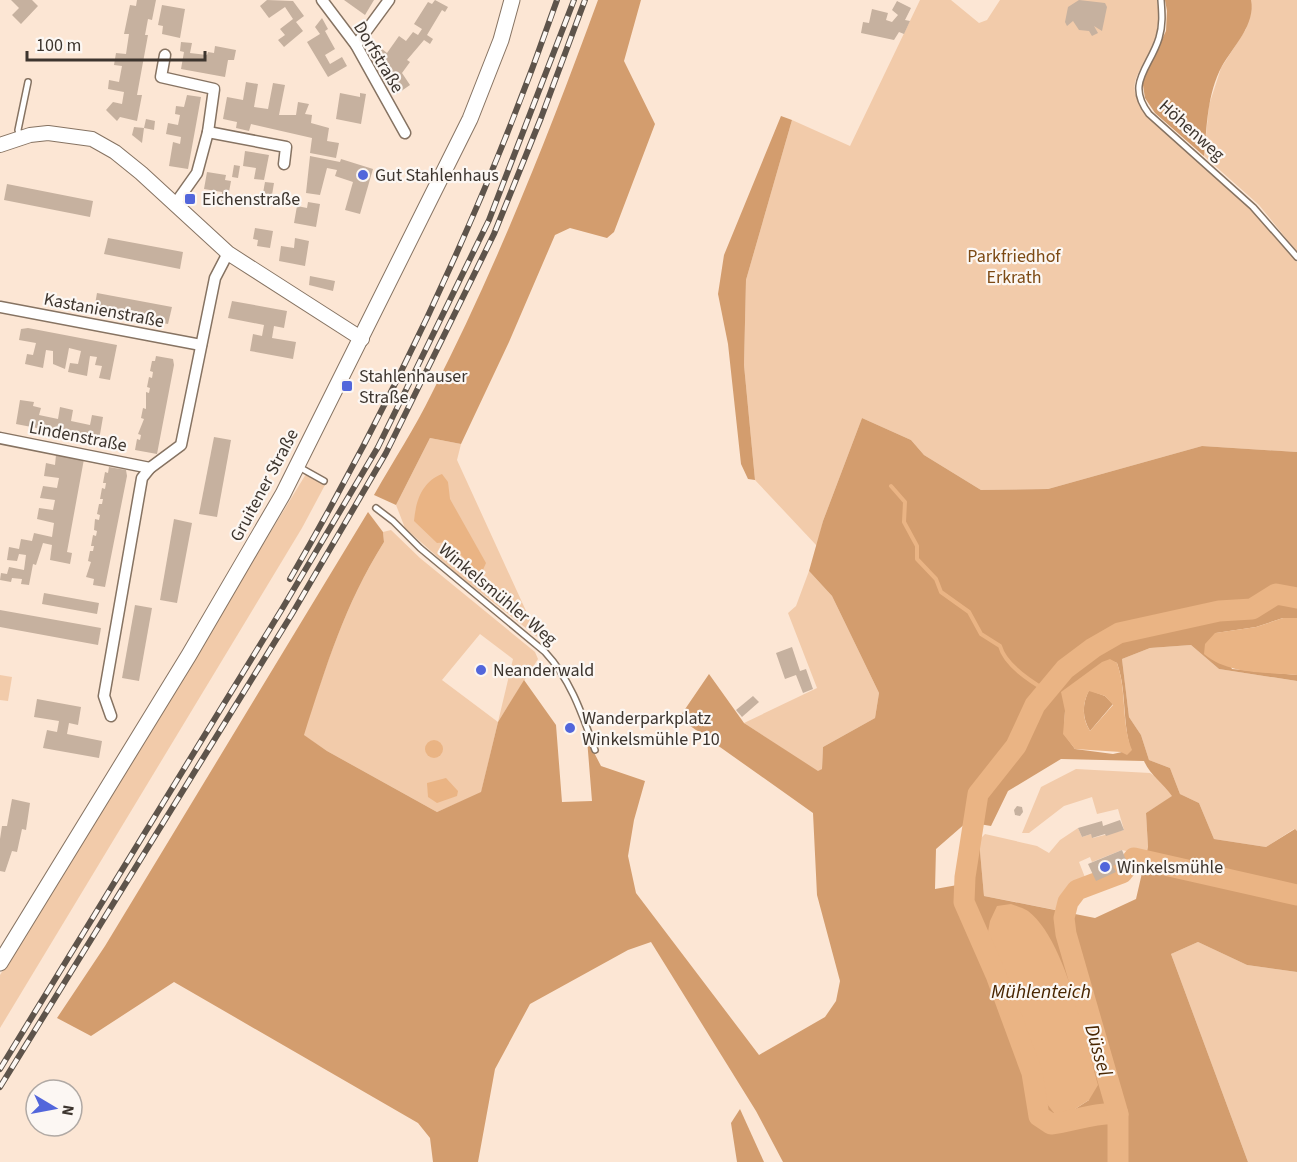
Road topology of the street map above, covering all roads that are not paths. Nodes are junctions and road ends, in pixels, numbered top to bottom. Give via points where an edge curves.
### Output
1 (322, 0) edge
2 (389, 0) edge
3 (512, 0) edge
4 (1161, 0) edge
5 (356, 45) junction
6 (165, 55) dead end
7 (28, 82) dead end
8 (208, 132) junction
9 (405, 133) dead end
10 (20, 138) junction
11 (0, 145) edge
12 (284, 164) dead end
13 (175, 204) junction
14 (228, 254) junction
15 (1297, 257) edge
16 (0, 307) edge
17 (362, 339) junction
18 (201, 345) junction
19 (0, 438) edge
20 (298, 466) junction
21 (150, 468) junction
22 (324, 481) dead end
23 (376, 508) dead end
24 (111, 716) dead end
25 (594, 750) dead end
26 (0, 963) edge

1 - 5 street, Dorfstraße
2 - 5 street
3 - 17 main road, Gruitener Straße via 501,40 470,118
4 - 15 lane, Höhenweg via 1161,30 1140,76 1140,100 1149,114 1253,207
5 - 9 street, Dorfstraße
6 - 8 street via 161,77 214,89
7 - 10 lane via 18,130
8 - 12 street via 286,147
8 - 13 street via 197,173
10 - 11 street
10 - 13 street via 48,133 92,139 115,152
13 - 14 street
14 - 17 street
14 - 18 street via 215,278
16 - 18 street, Kastanienstraße
17 - 20 main road, Gruitener Straße
18 - 21 street via 181,445
19 - 21 street, Lindenstraße
20 - 22 lane
20 - 26 main road, Gruitener Straße via 218,608
21 - 24 street via 142,478 109,663 104,696
23 - 25 lane, Winkelsmühler Weg via 559,667 571,686

